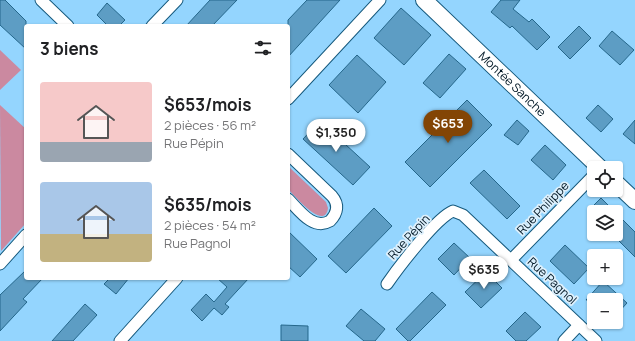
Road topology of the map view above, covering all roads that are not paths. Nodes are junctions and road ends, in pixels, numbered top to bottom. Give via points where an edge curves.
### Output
1 (41, 0) edge
2 (177, 0) edge
3 (380, 0) edge
4 (424, 0) edge
5 (66, 24) edge
6 (154, 24) edge
7 (290, 97) edge
8 (290, 156) edge
9 (593, 161) edge
10 (587, 182) edge
11 (623, 190) edge
12 (290, 201) edge
13 (635, 201) edge
14 (453, 211) joint
15 (24, 237) edge
16 (511, 260) junction
17 (0, 264) edge
18 (172, 280) edge
19 (387, 284) dead end
20 (579, 325) junction
21 (120, 341) edge
22 (564, 341) edge
23 (596, 341) edge

1 - 5 street
2 - 6 street
3 - 7 street
4 - 9 street, Montée Sanche
8 - 12 street via 332,196 337,210 330,221 317,224 310,221
10 - 16 street, Rue Philippe
11 - 13 street
14 - 16 street, Rue Pagnol via 463,215
14 - 19 street, Rue Pépin via 424,238
15 - 17 street
16 - 20 street, Rue Pagnol
18 - 21 street
20 - 22 street
20 - 23 street, Rue Pagnol

